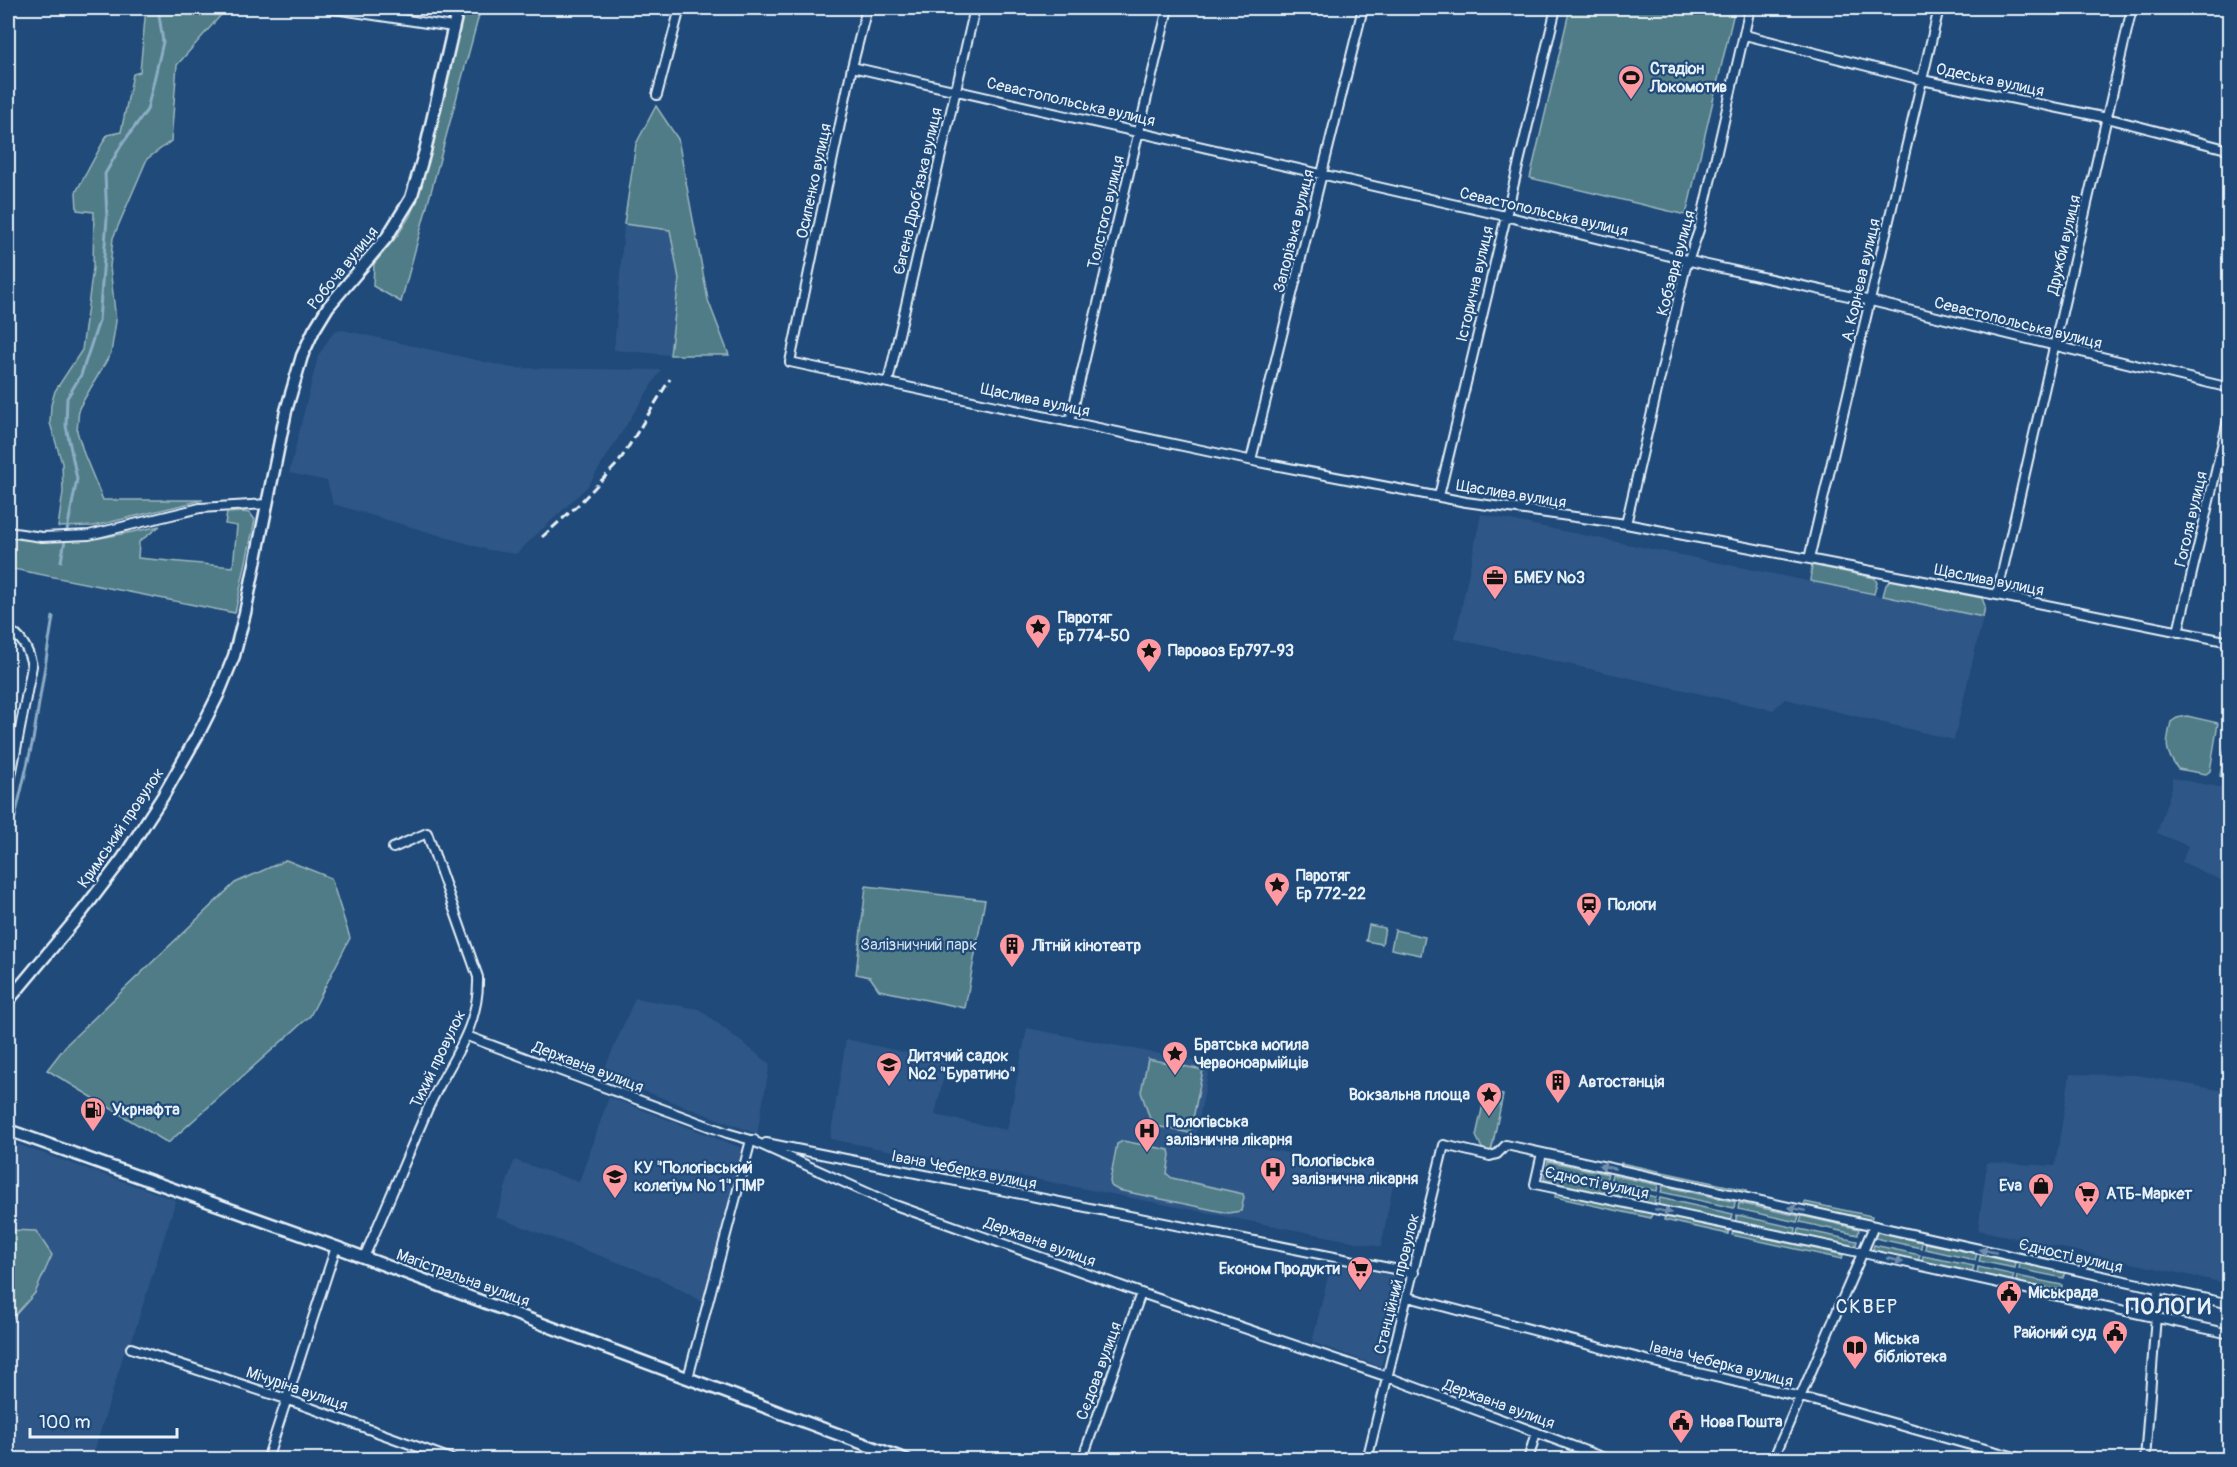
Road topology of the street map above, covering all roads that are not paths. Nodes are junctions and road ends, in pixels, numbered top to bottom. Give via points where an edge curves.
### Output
1 (328, 8) edge
2 (458, 8) edge
3 (680, 8) edge
4 (867, 8) edge
5 (975, 8) edge
6 (1168, 8) edge
7 (1363, 8) edge
8 (1556, 8) edge
9 (1750, 8) edge
10 (1938, 8) edge
11 (2132, 8) edge
12 (453, 27) junction
13 (1745, 35) junction
14 (852, 67) junction
15 (1922, 80) junction
16 (956, 90) junction
17 (657, 95) dead end
18 (2107, 118) junction
19 (1139, 131) junction
20 (2229, 150) edge
21 (1323, 174) junction
22 (1506, 216) junction
23 (1688, 260) junction
24 (1870, 301) junction
25 (2054, 346) junction
26 (790, 362) joint
27 (888, 381) junction
28 (2229, 388) edge
29 (2229, 412) edge
30 (1070, 422) junction
31 (1251, 460) junction
32 (1439, 496) junction
33 (268, 504) junction
34 (1626, 525) junction
35 (8, 532) edge
36 (1809, 559) junction
37 (1997, 595) junction
38 (8, 630) edge
39 (2178, 633) junction
40 (2229, 642) edge
41 (234, 656) joint
42 (8, 792) edge
43 (393, 848) dead end
44 (8, 1000) edge
45 (467, 1036) junction
46 (8, 1130) edge
47 (751, 1140) junction
48 (1542, 1153) junction
49 (1874, 1226) junction
50 (336, 1247) junction
51 (1863, 1253) junction
52 (364, 1257) junction
53 (1414, 1273) junction
54 (2158, 1289) junction
55 (1141, 1293) junction
56 (1408, 1297) junction
57 (2229, 1304) edge
58 (2156, 1318) junction
59 (2229, 1334) edge
60 (131, 1348) dead end
61 (1388, 1377) junction
62 (688, 1378) junction
63 (1801, 1397) junction
64 (286, 1399) junction
65 (1536, 1432) junction
66 (1992, 1451) junction
67 (267, 1460) edge
68 (454, 1460) edge
69 (907, 1460) edge
70 (1082, 1460) edge
71 (1367, 1460) edge
72 (1528, 1460) edge
73 (1610, 1460) edge
74 (1773, 1460) edge
75 (1989, 1460) edge
76 (2027, 1460) edge
77 (2145, 1460) edge

1 - 12 street
2 - 12 street, Робоча вулиця
3 - 17 street
4 - 14 street, Осипенко вулиця
5 - 16 street, Євгена Дроб’язка вулиця
6 - 19 street, Толстого вулиця
7 - 21 street, Запорізька вулиця
8 - 22 street, Історична вулиця
9 - 13 street, Кобзаря вулиця
10 - 15 street, А. Корнєва вулиця
11 - 18 street, Дружби вулиця
12 - 33 street, Робоча вулиця via 411,198 394,228 336,296 310,339 291,392
13 - 15 street, Одеська вулиця
13 - 23 street, Кобзаря вулиця via 1699,230
14 - 16 street, Севастопольська вулиця
14 - 26 street, Осипенко вулиця
15 - 18 street, Одеська вулиця
15 - 24 street, А. Корнєва вулиця
16 - 19 street, Севастопольська вулиця
16 - 27 street, Євгена Дроб’язка вулиця
18 - 20 street, Одеська вулиця
18 - 25 street, Дружби вулиця
19 - 21 street, Севастопольська вулиця
19 - 30 street, Толстого вулиця
21 - 22 street, Севастопольська вулиця
21 - 31 street, Запорізька вулиця
22 - 23 street, Севастопольська вулиця
22 - 32 street, Історична вулиця
23 - 24 street, Севастопольська вулиця
23 - 34 street, Кобзаря вулиця
24 - 25 street, Севастопольська вулиця
24 - 36 street, А. Корнєва вулиця
25 - 28 street, Севастопольська вулиця
25 - 37 street, Дружби вулиця
26 - 27 street, Щаслива вулиця
27 - 30 street, Щаслива вулиця
29 - 39 street, Гоголя вулиця
30 - 31 street, Щаслива вулиця
31 - 32 street, Щаслива вулиця
32 - 34 street, Щаслива вулиця
33 - 35 street via 200,508 89,535 42,537
33 - 41 street, Робоча вулиця
34 - 36 street, Щаслива вулиця
36 - 37 street, Щаслива вулиця
37 - 39 street, Щаслива вулиця
38 - 42 street via 29,651 32,666
39 - 40 street, Щаслива вулиця
41 - 44 street, Кримський провулок via 200,731 147,823 101,889
43 - 45 street, Тихий провулок via 427,833 478,977 476,1011
45 - 47 street, Державна вулиця
45 - 52 street, Тихий провулок via 443,1075
46 - 50 street, Магістральна вулиця
47 - 53 street, Івана Чеберка вулиця
47 - 55 street, Державна вулиця via 881,1200
47 - 62 street
49 -> 48 street, Єдності вулиця
48 -> 51 street, Єдності вулиця via 1535,1184
48 - 53 street, Станційний провулок via 1506,1145 1490,1156 1444,1145
49 - 51 street
54 -> 49 street, Єдності вулиця
50 - 52 street, Магістральна вулиця
50 - 64 street
51 -> 58 street, Єдності вулиця
51 - 63 street
52 - 62 street, Магістральна вулиця
53 - 56 street, Станційний провулок
54 - 57 street, Єдності вулиця
54 - 58 street
55 - 61 street, Державна вулиця
55 - 70 street, Сєдова вулиця
56 - 61 street, Станційний провулок
56 - 63 street, Івана Чеберка вулиця
58 - 59 street, Єдності вулиця
58 - 77 street
60 - 64 street, Мічуріна вулиця
61 - 65 street, Державна вулиця
61 - 71 street, Станційний провулок
62 - 69 street, Магістральна вулиця
63 - 66 street, Івана Чеберка вулиця
63 - 74 street
64 - 67 street
64 - 68 street, Мічуріна вулиця
65 - 72 street
65 - 73 street, Державна вулиця
66 - 75 street
66 - 76 street, Івана Чеберка вулиця

